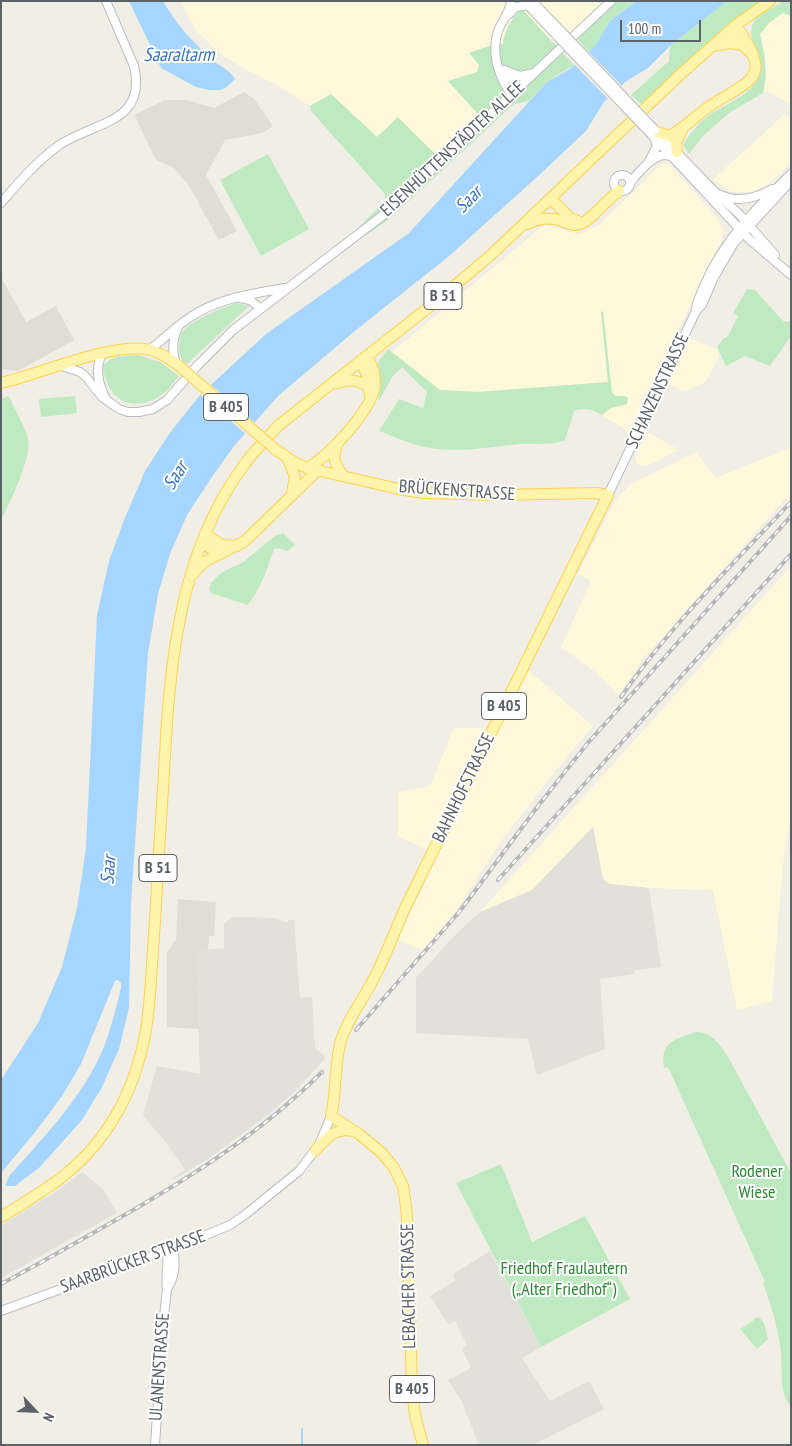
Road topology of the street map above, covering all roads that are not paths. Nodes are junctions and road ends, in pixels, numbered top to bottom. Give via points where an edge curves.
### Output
1 (106, 1) edge
2 (511, 1) edge
3 (611, 1) edge
4 (770, 1) edge
5 (528, 3) edge
6 (504, 20) junction
7 (733, 28) junction
8 (742, 45) junction
9 (713, 46) junction
10 (754, 56) junction
11 (497, 64) junction
12 (504, 70) junction
13 (536, 72) junction
14 (519, 88) junction
15 (512, 95) junction
16 (682, 130) junction
17 (654, 133) junction
18 (675, 155) junction
19 (647, 165) junction
20 (791, 174) edge
21 (628, 180) junction
22 (791, 181) edge
23 (782, 182) junction
24 (616, 188) junction
25 (715, 192) junction
26 (548, 202) junction
27 (1, 203) edge
28 (755, 215) junction
29 (589, 219) junction
30 (561, 221) junction
31 (748, 223) junction
32 (522, 227) junction
33 (741, 231) junction
34 (784, 267) junction
35 (791, 275) edge
36 (288, 287) junction
37 (234, 297) junction
38 (260, 308) junction
39 (179, 325) junction
40 (149, 350) junction
41 (102, 354) junction
42 (364, 358) junction
43 (177, 364) junction
44 (62, 366) junction
45 (1, 383) edge
46 (329, 386) junction
47 (370, 388) junction
48 (369, 402) junction
49 (109, 403) junction
50 (340, 440) junction
51 (288, 458) junction
52 (313, 469) junction
53 (620, 470) joint
54 (343, 476) junction
55 (290, 497) junction
56 (606, 499) junction
57 (203, 538) junction
58 (238, 546) junction
59 (224, 552) junction
60 (188, 581) junction
61 (331, 1116) junction
62 (355, 1131) junction
63 (315, 1151) junction
64 (1, 1217) edge
65 (170, 1249) junction
66 (1, 1311) edge
67 (155, 1445) edge
68 (423, 1445) edge

1 - 27 street via 137,76 132,101 116,118 62,143 47,154
2 - 6 street
3 - 13 street, EISENHÜTTENSTÄDTER ALLEE
4 - 7 main road, B 51
5 - 6 street via 516,7
5 - 17 street, bridge
6 - 11 street via 495,46
7 - 8 main road
7 - 9 main road, B 51
7 - 10 main road
8 - 9 main road
8 - 10 main road
9 - 26 main road, B 51
10 - 16 main road via 755,69 747,84 708,108
11 - 12 street
11 - 15 street
12 - 13 street via 520,76
12 - 14 street
13 - 14 street, EISENHÜTTENSTÄDTER ALLEE
14 - 15 street, EISENHÜTTENSTÄDTER ALLEE
15 - 36 street, EISENHÜTTENSTÄDTER ALLEE via 382,216
16 - 17 main road via 669,136
16 - 18 main road
17 - 18 street
17 - 19 street via 657,146
18 - 19 street via 664,155
18 - 25 street
18 - 33 street
19 - 21 street
20 - 23 street
21 - 24 street via 627,190
21 - 24 street via 622,175 617,176 614,180
22 - 28 street
23 - 25 street via 766,192 740,199
23 - 28 street
24 - 29 main road
25 - 31 street
26 - 29 main road via 570,218 579,221
26 - 30 main road
26 - 32 main road, B 51
28 - 31 street, SCHANZENSTRASSE
29 - 30 main road via 576,225
30 - 32 main road via 540,219
31 - 33 street, SCHANZENSTRASSE
31 - 34 street
32 - 42 main road, B 51 via 434,304
33 - 34 street
33 - 53 street, SCHANZENSTRASSE via 708,277 696,311
34 - 35 street
36 - 37 street, EISENHÜTTENSTÄDTER ALLEE
36 - 38 street, EISENHÜTTENSTÄDTER ALLEE
37 - 38 street via 250,300
37 - 39 street, EISENHÜTTENSTÄDTER ALLEE via 206,308
38 - 49 street, EISENHÜTTENSTÄDTER ALLEE via 216,346 168,400 153,409 139,412 128,412
39 - 40 street, EISENHÜTTENSTÄDTER ALLEE
39 - 43 street via 172,347
40 - 41 main road, B 405 via 126,348
40 - 43 main road, B 405
41 - 44 main road, B 405
41 - 49 street via 98,378
42 - 46 main road, B 51
42 - 47 main road
42 - 48 main road, B 51 via 375,376
43 - 51 main road, BRÜCKENSTRASSE / B 405, bridge
44 - 45 main road, B 405
44 - 49 street, EISENHÜTTENSTÄDTER ALLEE via 86,377
46 - 47 main road, B 51 via 352,379
46 - 57 main road, B 51 via 256,449 216,509
47 - 48 main road
48 - 50 main road, B 51
50 - 52 main road, B 51
50 - 54 main road, B 51 via 334,461
51 - 52 main road, BRÜCKENSTRASSE / B 405
51 - 55 main road via 295,477
52 - 54 main road, BRÜCKENSTRASSE / B 405
52 - 55 main road, B 51
53 - 56 street, BAHNHOFSTRASSE
54 - 56 main road, BRÜCKENSTRASSE / B 405 via 423,493 586,494
55 - 58 main road, B 51 via 255,534
56 - 61 main road, BAHNHOFSTRASSE / B 405 via 405,909 386,956 347,1026 339,1050
57 - 58 main road via 222,545
57 - 59 main road via 217,552
57 - 60 main road, B 51
58 - 59 main road, B 51
59 - 60 main road, B 51 via 204,562
60 - 64 main road, B 51 via 169,692 150,998 140,1059 123,1103 89,1152 40,1193
61 - 62 main road, B 405
61 - 63 street, SAARBRÜCKER STRASSE
62 - 63 main road via 331,1134
62 - 68 main road, LEBACHER STRASSE / B 405 via 389,1160 402,1186 406,1206 412,1391
63 - 65 street, SAARBRÜCKER STRASSE via 299,1171 246,1214 225,1227
65 - 66 street, SAARBRÜCKER STRASSE
65 - 67 street, ULANENSTRASSE via 176,1264 162,1326

